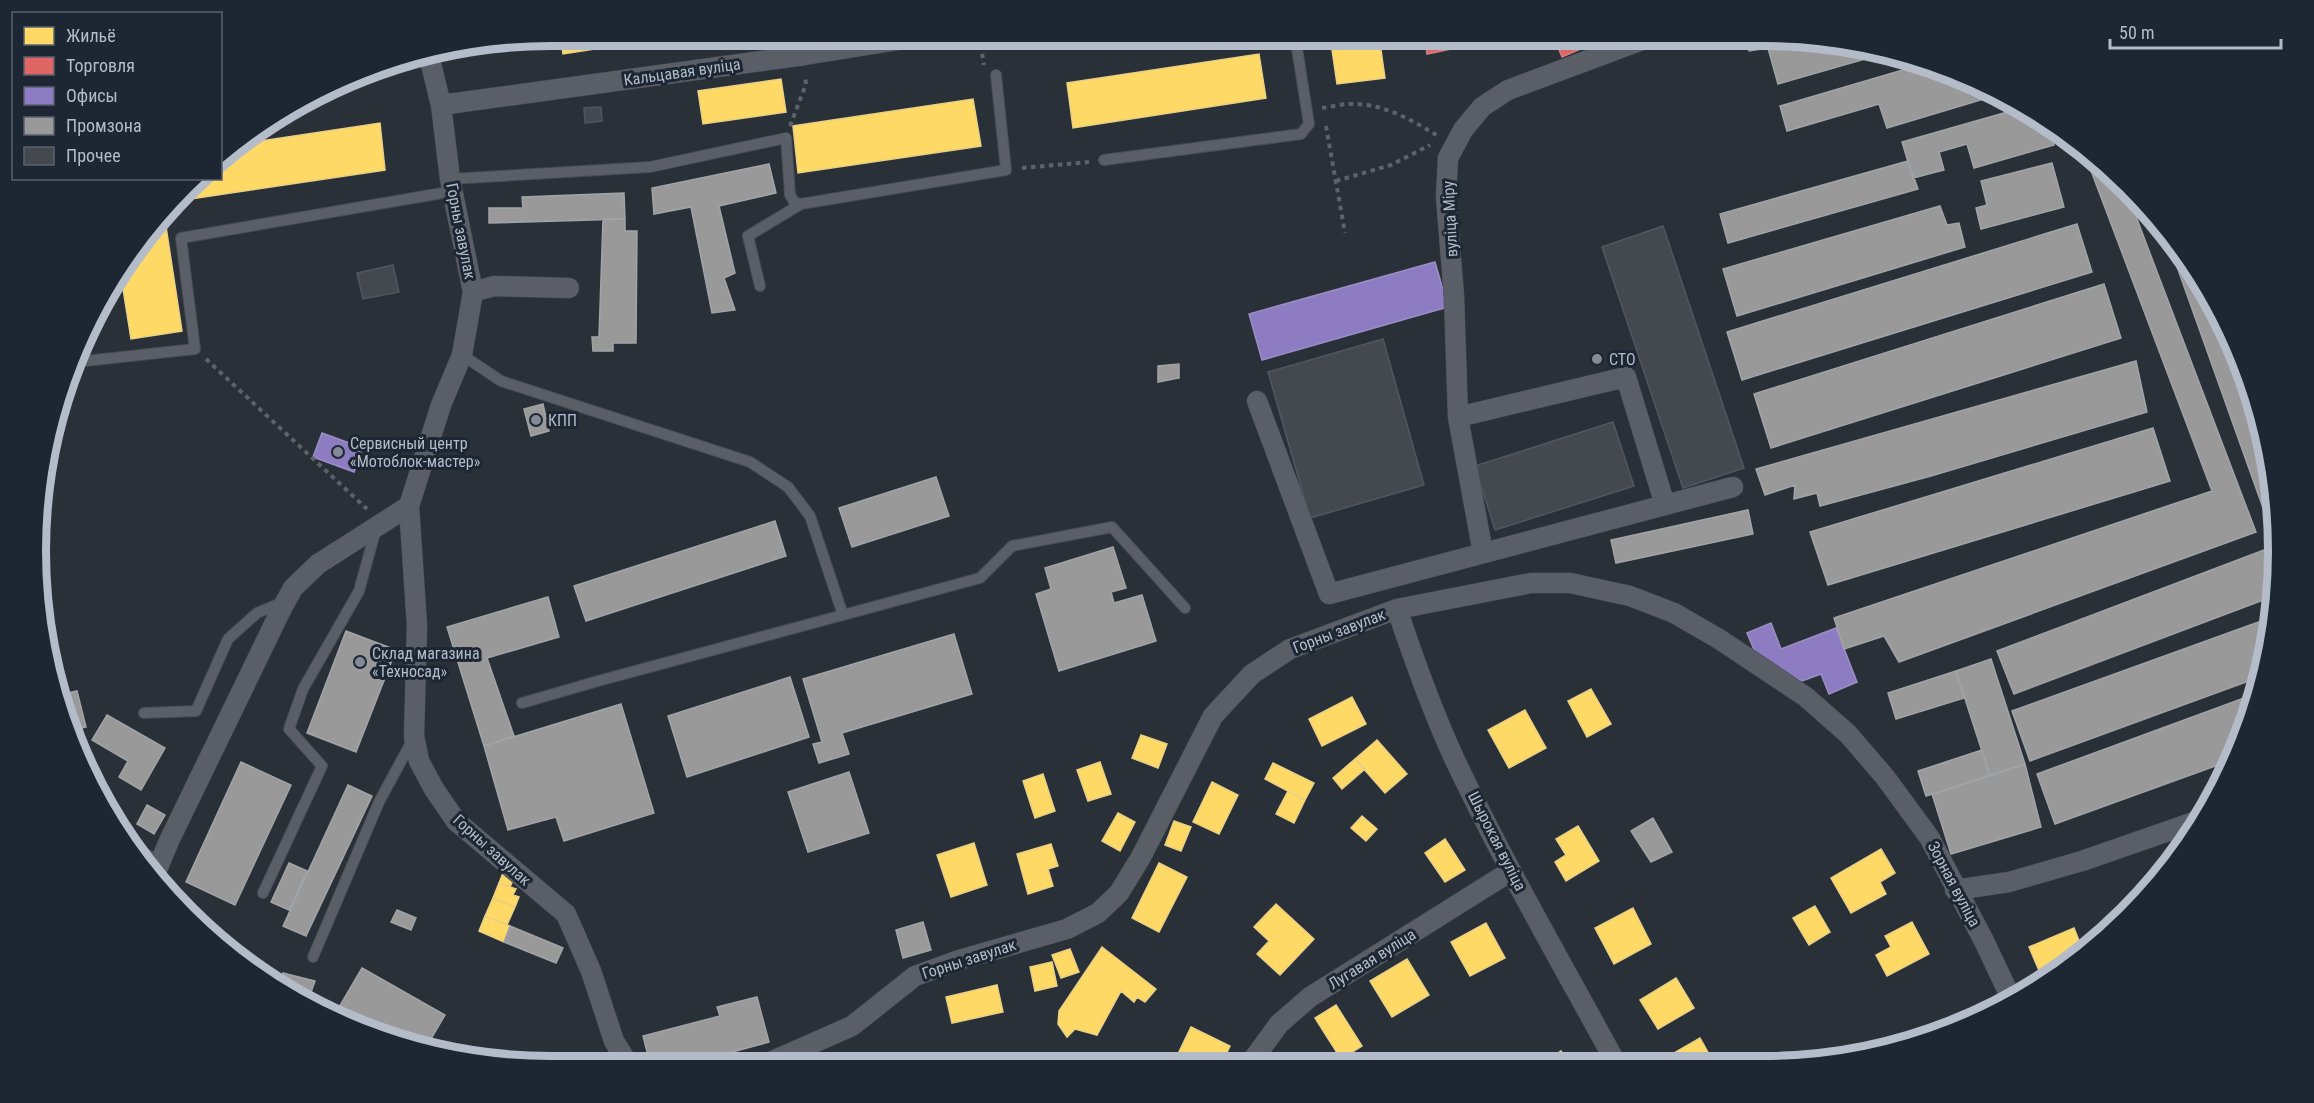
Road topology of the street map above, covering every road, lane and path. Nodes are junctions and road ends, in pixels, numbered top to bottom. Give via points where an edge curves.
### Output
1 (861, 46) edge
2 (981, 46) edge
3 (1297, 46) edge
4 (1626, 46) edge
5 (805, 55) junction
6 (430, 62) edge
7 (996, 75) joint
8 (441, 105) junction
9 (1323, 108) junction
10 (1307, 111) junction
11 (786, 138) junction
12 (1104, 160) joint
13 (1006, 170) junction
14 (1336, 181) junction
15 (452, 185) junction
16 (801, 204) junction
17 (1345, 233) dead end
18 (760, 286) dead end
19 (569, 288) dead end
20 (473, 292) junction
21 (195, 349) junction
22 (462, 355) junction
23 (85, 359) edge
24 (1257, 401) dead end
25 (1458, 417) junction
26 (1733, 487) dead end
27 (1665, 505) junction
28 (409, 506) junction
29 (380, 526) junction
30 (1483, 553) junction
31 (286, 601) junction
32 (1185, 608) dead end
33 (1396, 609) junction
34 (843, 615) junction
35 (522, 703) dead end
36 (144, 712) dead end
37 (414, 736) junction
38 (1885, 777) joint
39 (2187, 825) edge
40 (158, 868) edge
41 (1511, 871) junction
42 (1956, 890) junction
43 (263, 893) dead end
44 (313, 957) dead end
45 (2008, 992) edge
46 (623, 1056) edge
47 (784, 1056) edge
48 (1256, 1056) edge
49 (1612, 1056) edge

1 - 5 street, Кальцавая вуліца
2 - 7 path via 986,77
3 - 10 lane
4 - 25 street, вуліца Міру via 1508,90 1482,107 1463,130 1448,158 1446,197
5 - 8 street, Кальцавая вуліца
5 - 11 path via 806,84
6 - 8 street, Горны завулак
7 - 13 lane
8 - 15 street, Горны завулак
9 - 10 path
9 - 14 path
9 - 14 path via 1373,106 1407,117 1442,138 1391,165
10 - 12 lane via 1309,124 1301,134
11 - 15 lane via 650,167
11 - 16 lane via 790,195 795,203
12 - 13 path
13 - 16 lane
14 - 17 path
15 - 20 street, Горны завулак
15 - 21 lane via 181,238
16 - 18 lane via 748,236
19 - 20 street via 494,286
20 - 22 street, Горны завулак
21 - 23 lane
21 - 29 path
22 - 28 street, Горны завулак via 441,405
22 - 34 lane via 501,381 750,462 788,487 810,516
24 - 30 street via 1329,594
25 - 27 street via 1626,377
25 - 30 street, вуліца Міру
26 - 27 street
27 - 30 street
28 - 29 street
28 - 37 street, Горны завулак via 417,626
29 - 31 street via 318,564 293,588
29 - 43 lane via 359,591 303,689 289,729 322,766
31 - 36 lane via 257,613 228,639 196,711
31 - 40 street
32 - 34 lane via 1112,527 1012,546 980,578
33 - 38 street, Горны завулак via 1531,583 1570,583 1630,596 1674,613 1719,639 1806,698 1848,734
33 - 41 street, Шырокая вуліца via 1454,757
33 - 47 street, Горны завулак via 1290,649 1252,674 1213,716 1141,857 1119,893 1098,913 1067,929 915,976 852,1026
34 - 35 lane
37 - 44 lane via 379,802
37 - 46 street, Горны завулак via 419,761 456,821 566,915
38 - 42 street, Зорная вуліца via 1929,837
39 - 42 street via 2008,882
41 - 48 street, Лугавая вуліца via 1310,997 1279,1024
41 - 49 street, Шырокая вуліца
42 - 45 street, Зорная вуліца

